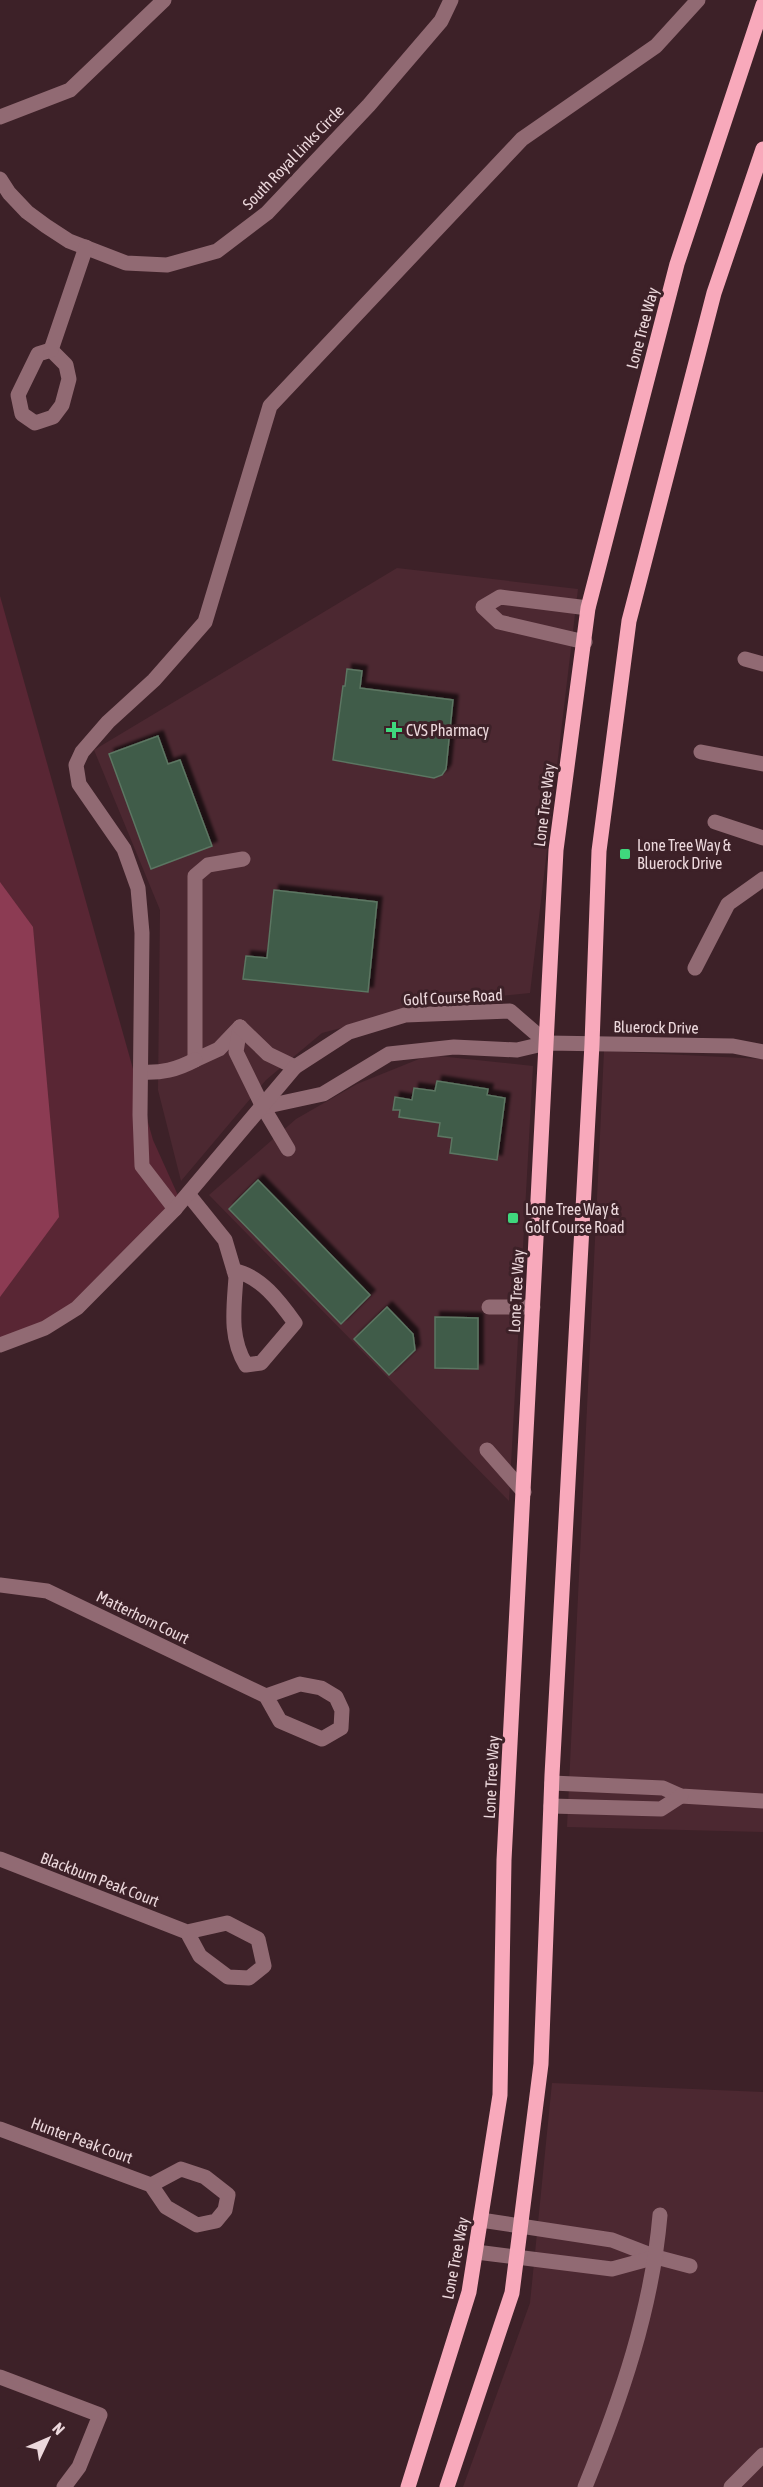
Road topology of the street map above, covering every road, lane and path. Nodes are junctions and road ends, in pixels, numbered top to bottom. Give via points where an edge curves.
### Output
1 (164, 0) edge
2 (452, 0) edge
3 (698, 0) edge
4 (763, 5) edge
5 (0, 117) edge
6 (763, 149) edge
7 (0, 179) edge
8 (86, 247) junction
9 (51, 350) junction
10 (588, 608) junction
11 (585, 642) junction
12 (745, 658) dead end
13 (763, 664) edge
14 (701, 752) dead end
15 (763, 764) edge
16 (715, 822) dead end
17 (763, 838) edge
18 (243, 859) dead end
19 (763, 879) edge
20 (695, 968) dead end
21 (240, 1027) junction
22 (547, 1043) junction
23 (592, 1044) junction
24 (763, 1052) edge
25 (195, 1060) junction
26 (295, 1067) junction
27 (141, 1072) junction
28 (263, 1107) junction
29 (288, 1149) dead end
30 (188, 1194) junction
31 (175, 1209) junction
32 (234, 1271) junction
33 (489, 1307) dead end
34 (533, 1307) junction
35 (0, 1345) edge
36 (487, 1450) dead end
37 (524, 1492) junction
38 (0, 1585) edge
39 (266, 1696) junction
40 (552, 1783) junction
41 (681, 1796) junction
42 (763, 1801) edge
43 (551, 1806) junction
44 (0, 1859) edge
45 (187, 1932) junction
46 (0, 2129) edge
47 (151, 2185) junction
48 (660, 2215) dead end
49 (481, 2220) junction
50 (520, 2227) junction
51 (476, 2252) junction
52 (516, 2257) junction
53 (656, 2257) junction
54 (690, 2266) dead end
55 (0, 2377) edge
56 (763, 2455) edge
57 (64, 2487) edge
58 (408, 2487) edge
59 (447, 2487) edge
60 (585, 2487) edge
61 (731, 2487) edge

1 - 5 street via 70,90
2 - 8 street, South Royal Links Circle via 441,21 369,105 267,213 217,251 167,265 126,263
3 - 27 street via 656,46 522,139 270,406 205,622 82,752 76,765 79,784 124,849 138,888 142,933
4 - 10 main road, Lone Tree Way via 677,264
6 - 23 main road via 714,293 629,621 599,851
7 - 8 street, South Royal Links Circle via 27,212 69,241
8 - 9 street
9 - 9 street via 38,354 18,395 22,414 35,423 53,417 62,405 69,379 66,365
10 - 11 main road, Lone Tree Way
10 - 11 street via 500,597 483,608 499,622
11 - 22 main road, Lone Tree Way via 556,850
12 - 13 street
14 - 15 street
16 - 17 street
18 - 25 street via 208,865 195,876
19 - 20 street via 728,904
21 - 25 street via 219,1049
21 - 26 street via 268,1054
21 - 28 street via 236,1052
22 - 23 street, Bluerock Drive
22 - 26 street, Golf Course Road via 510,1011 405,1015 349,1032
22 - 28 street via 517,1050 454,1047 389,1054 323,1094
22 - 34 main road, Lone Tree Way
23 - 24 street, Bluerock Drive via 733,1046
23 - 40 main road
25 - 27 street via 163,1073
26 - 28 street, Golf Course Road
27 - 31 street via 142,1166
28 - 29 street
28 - 30 street, Golf Course Road
30 - 31 street, Golf Course Road
30 - 32 street via 225,1240
31 - 35 street, Golf Course Road via 77,1308 45,1328
32 - 32 street via 233,1327 238,1352 246,1365 253,1365 261,1363 295,1323 268,1290 245,1273
33 - 34 street
34 - 37 main road, Lone Tree Way
36 - 37 street
37 - 49 main road, Lone Tree Way via 504,1860 501,2094
38 - 39 street, Matterhorn Court via 47,1591
39 - 39 street via 280,1721 322,1738 341,1728 342,1710 336,1697 321,1688 300,1684
40 - 41 street via 663,1788
40 - 43 main road
41 - 42 street
41 - 43 street via 661,1809
43 - 50 main road via 540,2064
44 - 45 street, Blackburn Peak Court
45 - 45 street via 200,1956 228,1977 249,1978 264,1966 258,1939 227,1923
46 - 47 street, Hunter Peak Court
47 - 47 street via 166,2207 197,2225 216,2222 225,2210 228,2195 205,2177 181,2169
48 - 53 street
49 - 50 street
49 - 51 main road, Lone Tree Way
50 - 52 main road
50 - 53 street via 612,2240
51 - 52 street
51 - 58 main road, Lone Tree Way via 469,2292
52 - 53 street via 612,2268
52 - 59 main road via 512,2293
53 - 54 street
53 - 60 street via 646,2309
55 - 57 street via 100,2415 79,2467
56 - 61 street

